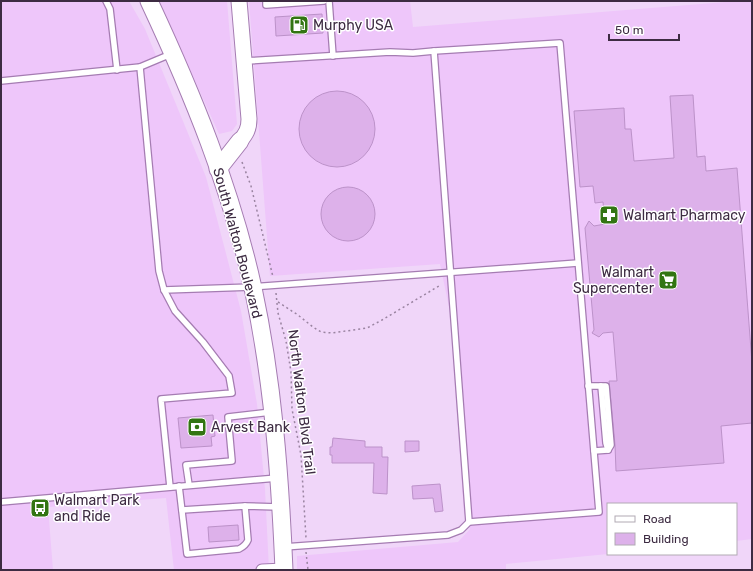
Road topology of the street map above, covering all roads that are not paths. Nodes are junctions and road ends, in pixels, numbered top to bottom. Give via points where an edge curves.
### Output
1 (106, 1) edge
2 (149, 1) edge
3 (239, 1) edge
4 (266, 1) edge
5 (324, 1) edge
6 (329, 1) edge
7 (434, 52) junction
8 (174, 54) junction
9 (333, 56) junction
10 (243, 61) junction
11 (140, 67) junction
12 (116, 70) junction
13 (1, 82) edge
14 (207, 138) junction
15 (240, 141) junction
16 (218, 169) junction
17 (578, 263) junction
18 (450, 272) junction
19 (252, 287) junction
20 (164, 290) junction
21 (588, 386) junction
22 (273, 412) junction
23 (594, 451) junction
24 (280, 477) junction
25 (189, 485) junction
26 (179, 486) junction
27 (170, 487) junction
28 (1, 502) edge
29 (246, 506) junction
30 (281, 507) junction
31 (182, 510) junction
32 (469, 522) junction
33 (283, 547) junction
34 (284, 569) edge
35 (262, 570) edge

1 - 12 lane via 110,9
2 - 8 main road, South Walton Boulevard
3 - 10 main road
4 - 5 lane via 266,5
6 - 9 lane
7 - 9 lane
7 - 17 lane via 560,43
7 - 18 lane
8 - 11 lane
8 - 14 main road, South Walton Boulevard
9 - 10 lane
10 - 15 main road via 249,127
11 - 12 lane
11 - 20 lane via 159,271
12 - 13 lane
14 - 15 main road via 228,144
14 - 16 main road, South Walton Boulevard
15 - 16 main road
16 - 19 main road, South Walton Boulevard via 230,203
17 - 18 lane
17 - 21 lane
18 - 19 lane
18 - 32 lane
19 - 20 lane
19 - 22 main road, South Walton Boulevard
20 - 27 lane via 175,311 229,376 232,393 161,399
21 - 23 lane
21 - 23 lane via 606,386 611,446 608,450
22 - 24 main road, South Walton Boulevard
22 - 25 lane via 228,417 232,461 186,465
23 - 32 lane via 599,512
24 - 25 lane
24 - 30 main road, South Walton Boulevard
25 - 26 lane
26 - 27 lane
26 - 31 lane
27 - 28 lane
29 - 30 lane
29 - 31 lane
29 - 31 lane via 248,540 243,547 187,554
30 - 33 main road, South Walton Boulevard
32 - 33 lane via 461,530 448,535
33 - 34 main road, South Walton Boulevard
34 - 35 street

